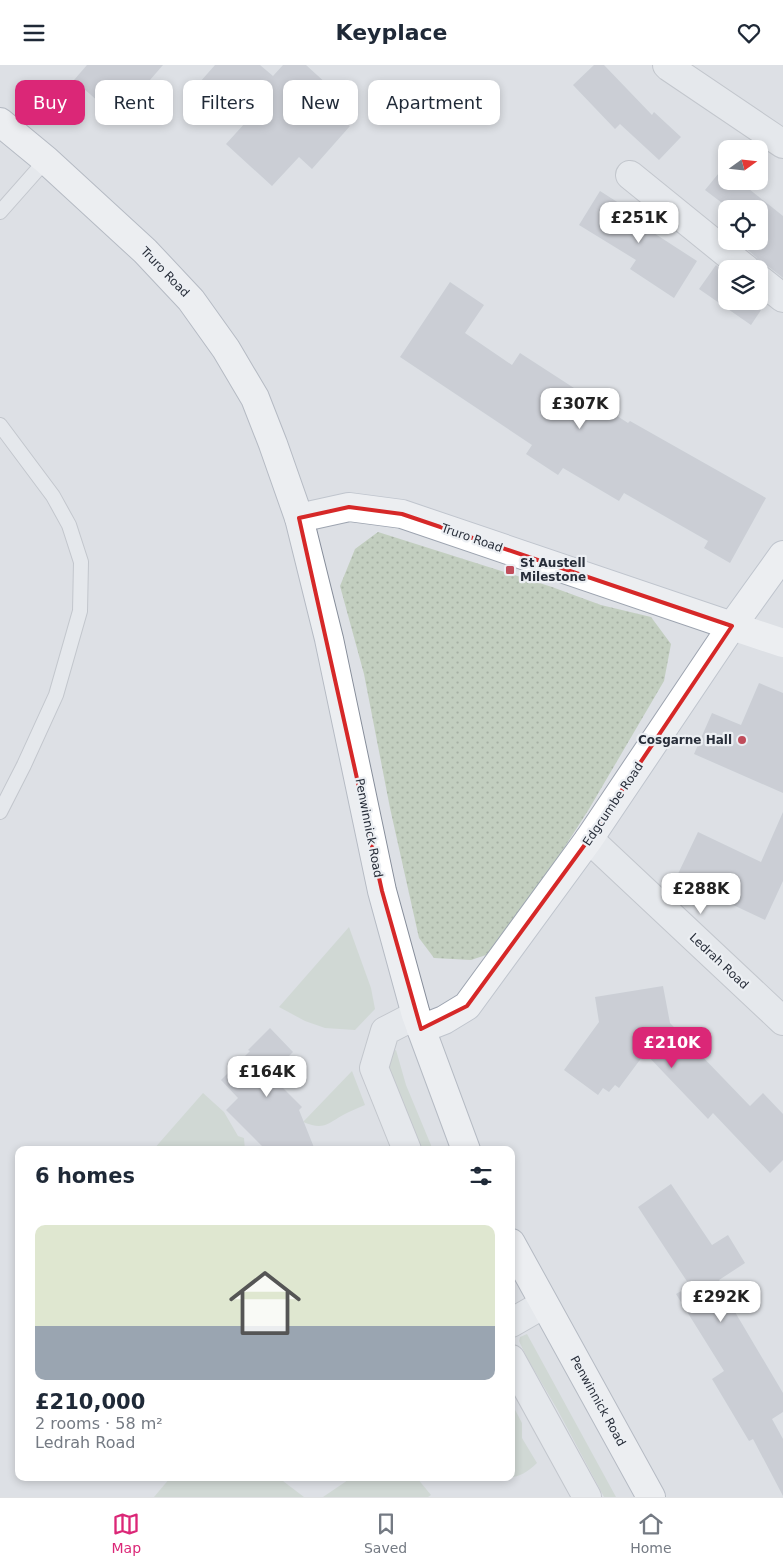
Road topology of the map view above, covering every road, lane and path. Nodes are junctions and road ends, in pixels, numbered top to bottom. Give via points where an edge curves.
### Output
1 (668, 65) edge
2 (0, 122) edge
3 (783, 144) edge
4 (46, 160) junction
5 (630, 175) dead end
6 (0, 212) edge
7 (735, 260) edge
8 (768, 286) edge
9 (783, 298) edge
10 (0, 425) edge
11 (299, 518) junction
12 (783, 555) edge
13 (732, 626) junction
14 (329, 639) joint
15 (783, 643) edge
16 (0, 812) edge
17 (589, 839) junction
18 (783, 1021) edge
19 (418, 1022) junction
20 (405, 1146) edge
21 (464, 1146) edge
22 (515, 1250) edge
23 (544, 1304) junction
24 (515, 1321) edge
25 (515, 1366) edge
26 (587, 1497) edge
27 (651, 1497) edge

1 - 3 street
2 - 4 main road, Truro Road
4 - 6 lane
4 - 11 main road, Truro Road via 145,251 191,300 222,342 255,397
5 - 7 street
8 - 9 street
10 - 16 lane via 53,496 69,525 81,562 80,611 56,695
11 - 13 main road, Truro Road via 349,507 402,514
11 - 14 main road, Truro Road
12 - 13 main road, Edgcumbe Road
13 - 15 main road, Truro Road
13 - 17 main road, Edgcumbe Road
14 - 19 main road, Penwinnick Road via 382,891
17 - 18 street, Ledrah Road
17 - 19 main road, Edgcumbe Road via 467,1006 444,1020
19 - 20 street via 385,1031 374,1068
19 - 21 main road, Penwinnick Road
22 - 23 main road, Penwinnick Road
23 - 24 street
23 - 27 main road, Penwinnick Road
25 - 26 street

